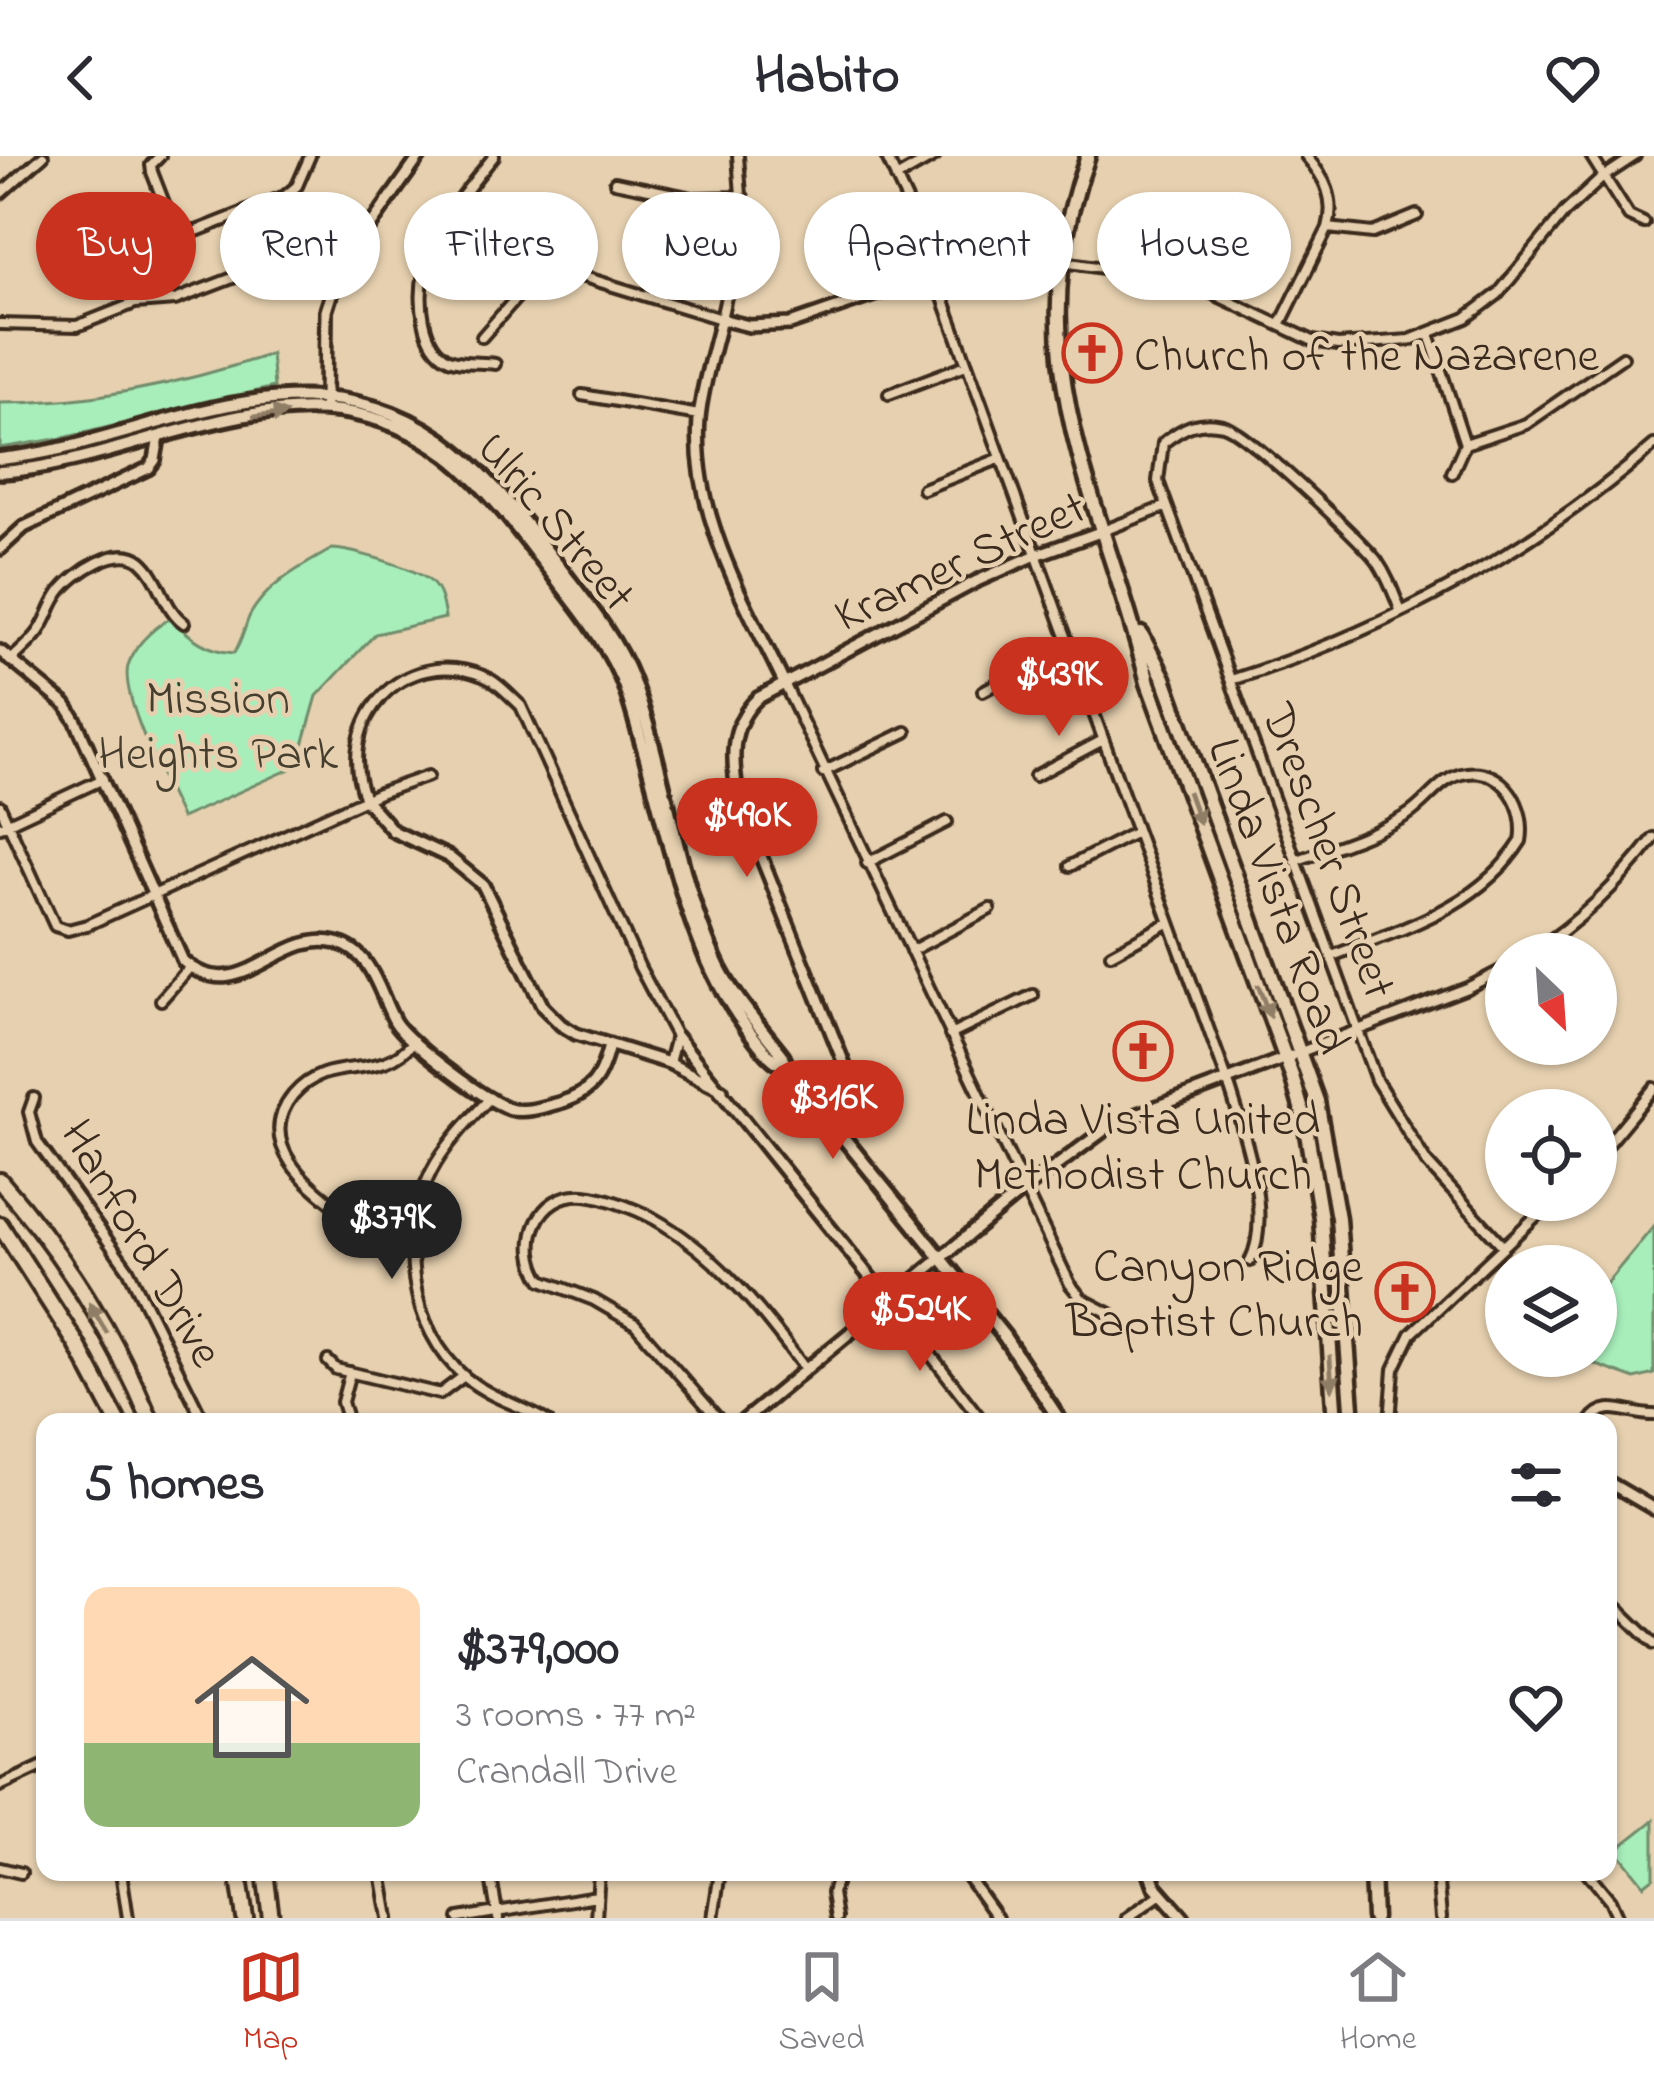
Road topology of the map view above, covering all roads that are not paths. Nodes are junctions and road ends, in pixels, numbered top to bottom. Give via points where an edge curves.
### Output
1 (43, 156) edge
2 (160, 156) edge
3 (310, 156) edge
4 (420, 156) edge
5 (494, 156) edge
6 (738, 156) edge
7 (886, 156) edge
8 (935, 156) edge
9 (1088, 156) edge
10 (1591, 156) edge
11 (1635, 156) edge
12 (1311, 158) edge
13 (1604, 177) junction
14 (896, 178) junction
15 (615, 182) dead end
16 (664, 192) edge
17 (742, 192) edge
18 (901, 192) edge
19 (0, 194) edge
20 (1073, 200) edge
21 (380, 210) edge
22 (1417, 215) dead end
23 (1644, 223) dead end
24 (1328, 228) junction
25 (1073, 264) edge
26 (220, 283) edge
27 (329, 300) edge
28 (726, 300) edge
29 (857, 300) edge
30 (943, 300) edge
31 (1059, 300) edge
32 (721, 319) junction
33 (0, 324) edge
34 (1280, 325) junction
35 (1429, 334) junction
36 (482, 337) dead end
37 (1623, 357) dead end
38 (495, 364) dead end
39 (966, 365) junction
40 (889, 394) dead end
41 (582, 395) dead end
42 (325, 404) junction
43 (699, 415) junction
44 (182, 418) junction
45 (138, 428) junction
46 (159, 437) junction
47 (1465, 444) junction
48 (1654, 446) edge
49 (1001, 458) junction
50 (0, 459) edge
51 (0, 472) edge
52 (1452, 472) dead end
53 (923, 489) dead end
54 (1167, 506) junction
55 (1103, 531) junction
56 (0, 549) edge
57 (1036, 555) junction
58 (1400, 612) junction
59 (1132, 617) junction
60 (184, 623) dead end
61 (1068, 645) junction
62 (0, 650) edge
63 (10, 661) junction
64 (1231, 680) junction
65 (784, 683) junction
66 (983, 691) dead end
67 (906, 731) dead end
68 (1103, 740) junction
69 (823, 772) junction
70 (428, 776) dead end
71 (1035, 776) dead end
72 (103, 779) junction
73 (365, 799) junction
74 (0, 806) edge
75 (947, 822) dead end
76 (5, 826) edge
77 (1136, 832) junction
78 (1654, 838) edge
79 (1295, 860) junction
80 (867, 862) junction
81 (1070, 866) dead end
82 (155, 895) junction
83 (990, 909) dead end
84 (1168, 923) junction
85 (1559, 933) edge
86 (911, 950) junction
87 (1111, 954) dead end
88 (1332, 956) junction
89 (190, 968) junction
90 (1485, 977) edge
91 (1033, 995) dead end
92 (161, 1000) dead end
93 (1359, 1030) junction
94 (950, 1035) junction
95 (676, 1036) junction
96 (414, 1041) junction
97 (609, 1046) junction
98 (1301, 1052) junction
99 (1286, 1058) junction
100 (669, 1063) junction
101 (1227, 1079) junction
102 (1654, 1088) edge
103 (722, 1090) junction
104 (34, 1098) dead end
105 (490, 1098) junction
106 (832, 1124) junction
107 (1617, 1133) edge
108 (0, 1180) edge
109 (1026, 1188) junction
110 (1530, 1221) edge
111 (0, 1225) edge
112 (412, 1236) junction
113 (1502, 1245) edge
114 (1504, 1245) edge
115 (941, 1258) junction
116 (1250, 1261) dead end
117 (1485, 1263) edge
118 (889, 1301) junction
119 (1111, 1314) dead end
120 (328, 1360) dead end
121 (806, 1370) junction
122 (350, 1372) junction
123 (464, 1376) junction
124 (113, 1413) edge
125 (147, 1413) edge
126 (200, 1413) edge
127 (345, 1413) edge
128 (526, 1413) edge
129 (713, 1413) edge
130 (753, 1413) edge
131 (976, 1413) edge
132 (1054, 1413) edge
133 (1334, 1413) edge
134 (1352, 1413) edge
135 (1391, 1413) edge
136 (1596, 1413) edge
137 (1654, 1415) edge
138 (1617, 1488) edge
139 (1654, 1509) edge
140 (1617, 1608) edge
141 (1654, 1644) edge
142 (36, 1769) edge
143 (0, 1786) edge
144 (0, 1868) edge
145 (21, 1873) dead end
146 (122, 1881) edge
147 (239, 1881) edge
148 (266, 1881) edge
149 (383, 1881) edge
150 (492, 1881) edge
151 (598, 1881) edge
152 (719, 1881) edge
153 (836, 1881) edge
154 (970, 1881) edge
155 (1154, 1881) edge
156 (1372, 1881) edge
157 (1438, 1881) edge
158 (1593, 1881) edge
159 (1161, 1894) junction
160 (597, 1896) junction
161 (498, 1914) edge
162 (128, 1918) edge
163 (245, 1918) edge
164 (272, 1918) edge
165 (389, 1918) edge
166 (459, 1918) edge
167 (596, 1918) edge
168 (713, 1918) edge
169 (836, 1918) edge
170 (997, 1918) edge
171 (1127, 1918) edge
172 (1184, 1918) edge
173 (1374, 1918) edge
174 (1441, 1918) edge
175 (1618, 1918) edge

1 - 19 street
2 - 3 street via 151,165 168,218 194,232 285,196
4 - 21 street
5 - 38 street via 430,249 422,312 428,337 449,359
6 - 17 street
7 - 14 street
8 - 14 street
9 - 20 main road, Linda Vista Road
10 - 13 street
11 - 13 street
12 - 24 street via 1328,187
13 - 23 street
13 - 35 street via 1498,294
14 - 18 street
15 - 16 street
22 - 24 street via 1373,233
24 - 34 street
25 - 34 street via 1184,280
26 - 33 street via 77,326
27 - 42 street
28 - 32 street
29 - 32 street via 790,324
30 - 39 street
31 - 55 main road, Linda Vista Road via 1062,387
32 - 36 street via 545,266
32 - 43 street
34 - 35 street via 1338,345
35 - 47 street
37 - 47 street via 1526,424
39 - 40 street
39 - 49 street
41 - 43 street
42 - 44 main road, Ulric Street via 270,399
46 -> 42 main road, Ulric Street
42 - 106 main road, Ulric Street via 376,409 438,436 501,492 586,599 632,678 718,966
43 - 65 street via 699,465 714,533
44 - 45 main road, Ulric Street
44 - 46 main road
45 - 46 main road
45 - 50 main road, Ulric Street
46 - 51 main road, Ulric Street
46 - 56 street via 149,468 24,527
47 - 52 street
48 - 58 street via 1561,519
49 - 53 street
49 - 57 street
54 - 55 street, Kramer Street
54 - 58 street, Drescher Street via 1156,469 1162,447 1204,422 1238,431 1367,549
54 - 64 street, Drescher Street
55 - 57 street, Kramer Street
55 - 59 main road, Linda Vista Road
57 - 61 street
57 - 65 street, Kramer Street
58 - 64 street
59 - 98 main road, Linda Vista Road via 1164,678
59 -> 99 main road, Linda Vista Road via 1148,683
60 - 63 street via 152,571 119,554 58,593 39,632
61 - 66 street
61 - 68 street
62 - 63 street
63 - 72 street via 66,705
64 - 79 street, Drescher Street
65 - 69 street
65 - 106 street, Kramer Street via 746,710 733,769 738,799 853,1079 852,1109
67 - 69 street
68 - 71 street
68 - 77 street
69 - 80 street
70 - 73 street
72 - 76 street
72 - 82 street
73 - 82 street
73 - 95 street via 357,747 374,704 404,680 437,670 496,682 521,706
73 - 97 street via 393,831 469,871 492,898 543,1007 575,1034
74 - 76 street
75 - 80 street
76 - 82 street via 55,926 87,926
77 - 81 street
77 - 84 street
78 - 85 street via 1622,880
79 - 88 street, Drescher Street
79 - 88 street via 1390,824 1468,772 1502,784 1520,808 1523,832 1514,852 1484,883 1437,914
80 - 86 street
82 - 89 street
83 - 86 street
84 - 87 street
84 - 101 street
86 - 94 street
88 - 93 street, Drescher Street
89 - 92 street
89 - 96 street via 224,979 311,942 333,941 366,961 396,1024
90 - 93 street
91 - 94 street
93 - 98 street
93 - 113 street, Drescher Street via 1407,1136
94 - 109 street
95 - 100 street
95 - 103 street
96 - 105 street
96 - 112 street via 384,1065 334,1069 302,1085 288,1101 281,1132 304,1184 377,1236
97 - 100 street
97 - 105 street via 595,1086 582,1096 532,1110
98 - 99 street
98 - 134 main road, Linda Vista Road via 1336,1195
99 - 101 street
99 -> 133 main road, Linda Vista Road via 1322,1218
100 - 103 street
101 - 109 street via 1114,1123
101 - 116 street via 1252,1168 1257,1247
102 - 107 street
103 - 118 street
104 - 126 street, Hanford Drive via 37,1142 128,1269
105 - 112 street via 434,1167
106 - 115 main road, Ulric Street
125 -> 108 highway via 74,1280
109 - 115 street
109 - 119 street via 1070,1284
110 - 114 street
111 - 124 highway
112 - 123 street via 423,1312
115 - 118 street
115 - 132 main road, Ulric Street
117 - 135 street via 1412,1334 1394,1369
118 - 121 street
118 - 131 street
120 - 122 street
121 - 129 street via 729,1276 658,1220 587,1195 552,1203 532,1230 530,1256 542,1280 635,1324
121 - 130 street
122 - 123 street via 440,1394
122 - 127 street
123 - 128 street
136 - 137 street via 1606,1407
138 - 139 street
140 - 141 street
142 - 143 street
144 - 145 street
146 - 162 street
147 - 163 highway
148 - 164 highway
149 - 165 street
150 - 161 street
151 - 160 street
152 - 168 street
153 - 169 street
154 - 170 street
155 - 159 main road
156 - 173 main road
157 - 174 street
158 - 175 street
159 - 171 street
159 - 172 main road
160 - 161 street
160 - 167 street
161 - 166 street

